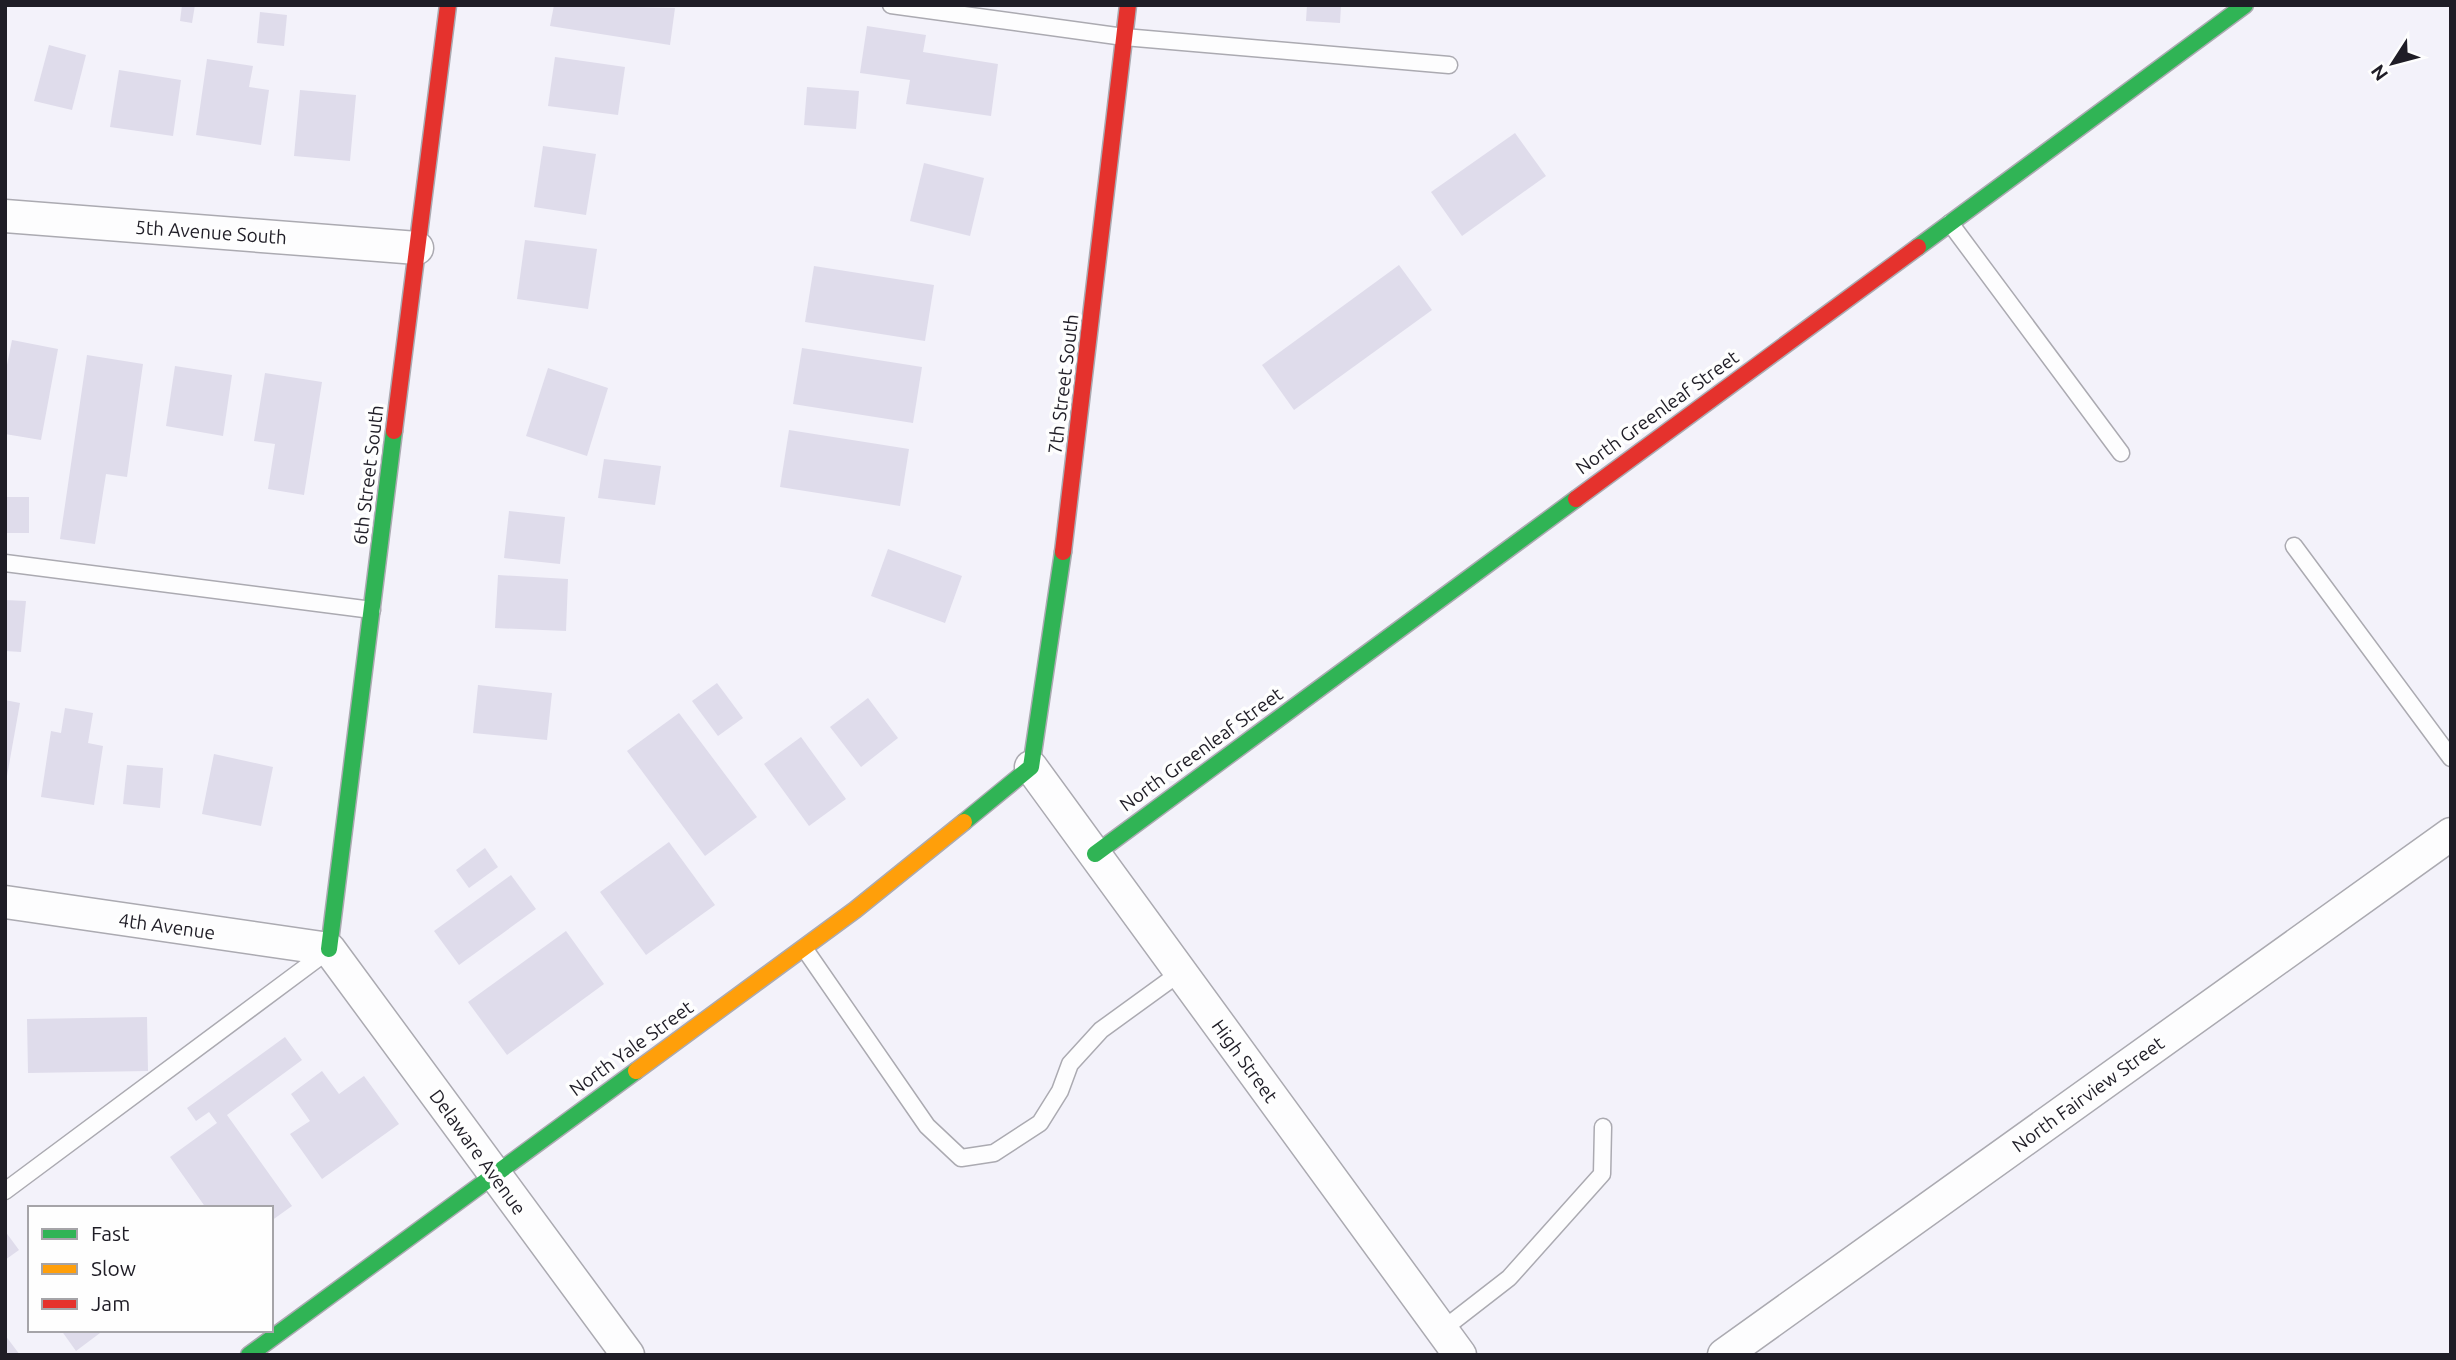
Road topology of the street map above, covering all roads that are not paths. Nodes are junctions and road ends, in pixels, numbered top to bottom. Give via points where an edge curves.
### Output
1 (448, 5) edge
2 (891, 5) edge
3 (1128, 5) edge
4 (2245, 5) edge
5 (1124, 37) junction
6 (1449, 65) dead end
7 (5, 216) edge
8 (1950, 223) junction
9 (417, 248) junction
10 (2121, 453) dead end
11 (2294, 546) dead end
12 (5, 563) edge
13 (372, 610) junction
14 (2451, 758) edge
15 (1031, 767) junction
16 (2451, 834) edge
17 (1095, 854) junction
18 (5, 902) edge
19 (804, 948) junction
20 (329, 949) junction
21 (1181, 972) junction
22 (1604, 1127) dead end
23 (494, 1174) junction
24 (5, 1191) edge
25 (1451, 1343) edge
26 (248, 1355) edge
27 (628, 1355) edge
28 (1724, 1355) edge

1 - 9 street, 6th Street South
2 - 5 lane
3 - 5 street, 7th Street South
4 - 8 street, North Greenleaf Street
5 - 6 lane
5 - 15 street, 7th Street South via 1058,600
7 - 9 street, 5th Avenue South
8 - 10 lane
8 - 17 street, North Greenleaf Street
9 - 13 street, 6th Street South
11 - 14 lane
12 - 13 lane
13 - 20 street, 6th Street South
15 - 17 street, High Street
15 - 19 street, North Yale Street
16 - 28 street, North Fairview Street
17 - 21 street, High Street
18 - 20 street, 4th Avenue
19 - 21 lane via 927,1126 961,1158 994,1153 1040,1124 1070,1064 1101,1030
19 - 23 street, North Yale Street
20 - 23 street, Delaware Avenue
20 - 24 lane
21 - 25 street, High Street
22 - 25 lane via 1601,1174
23 - 26 street, North Yale Street
23 - 27 street, Delaware Avenue

